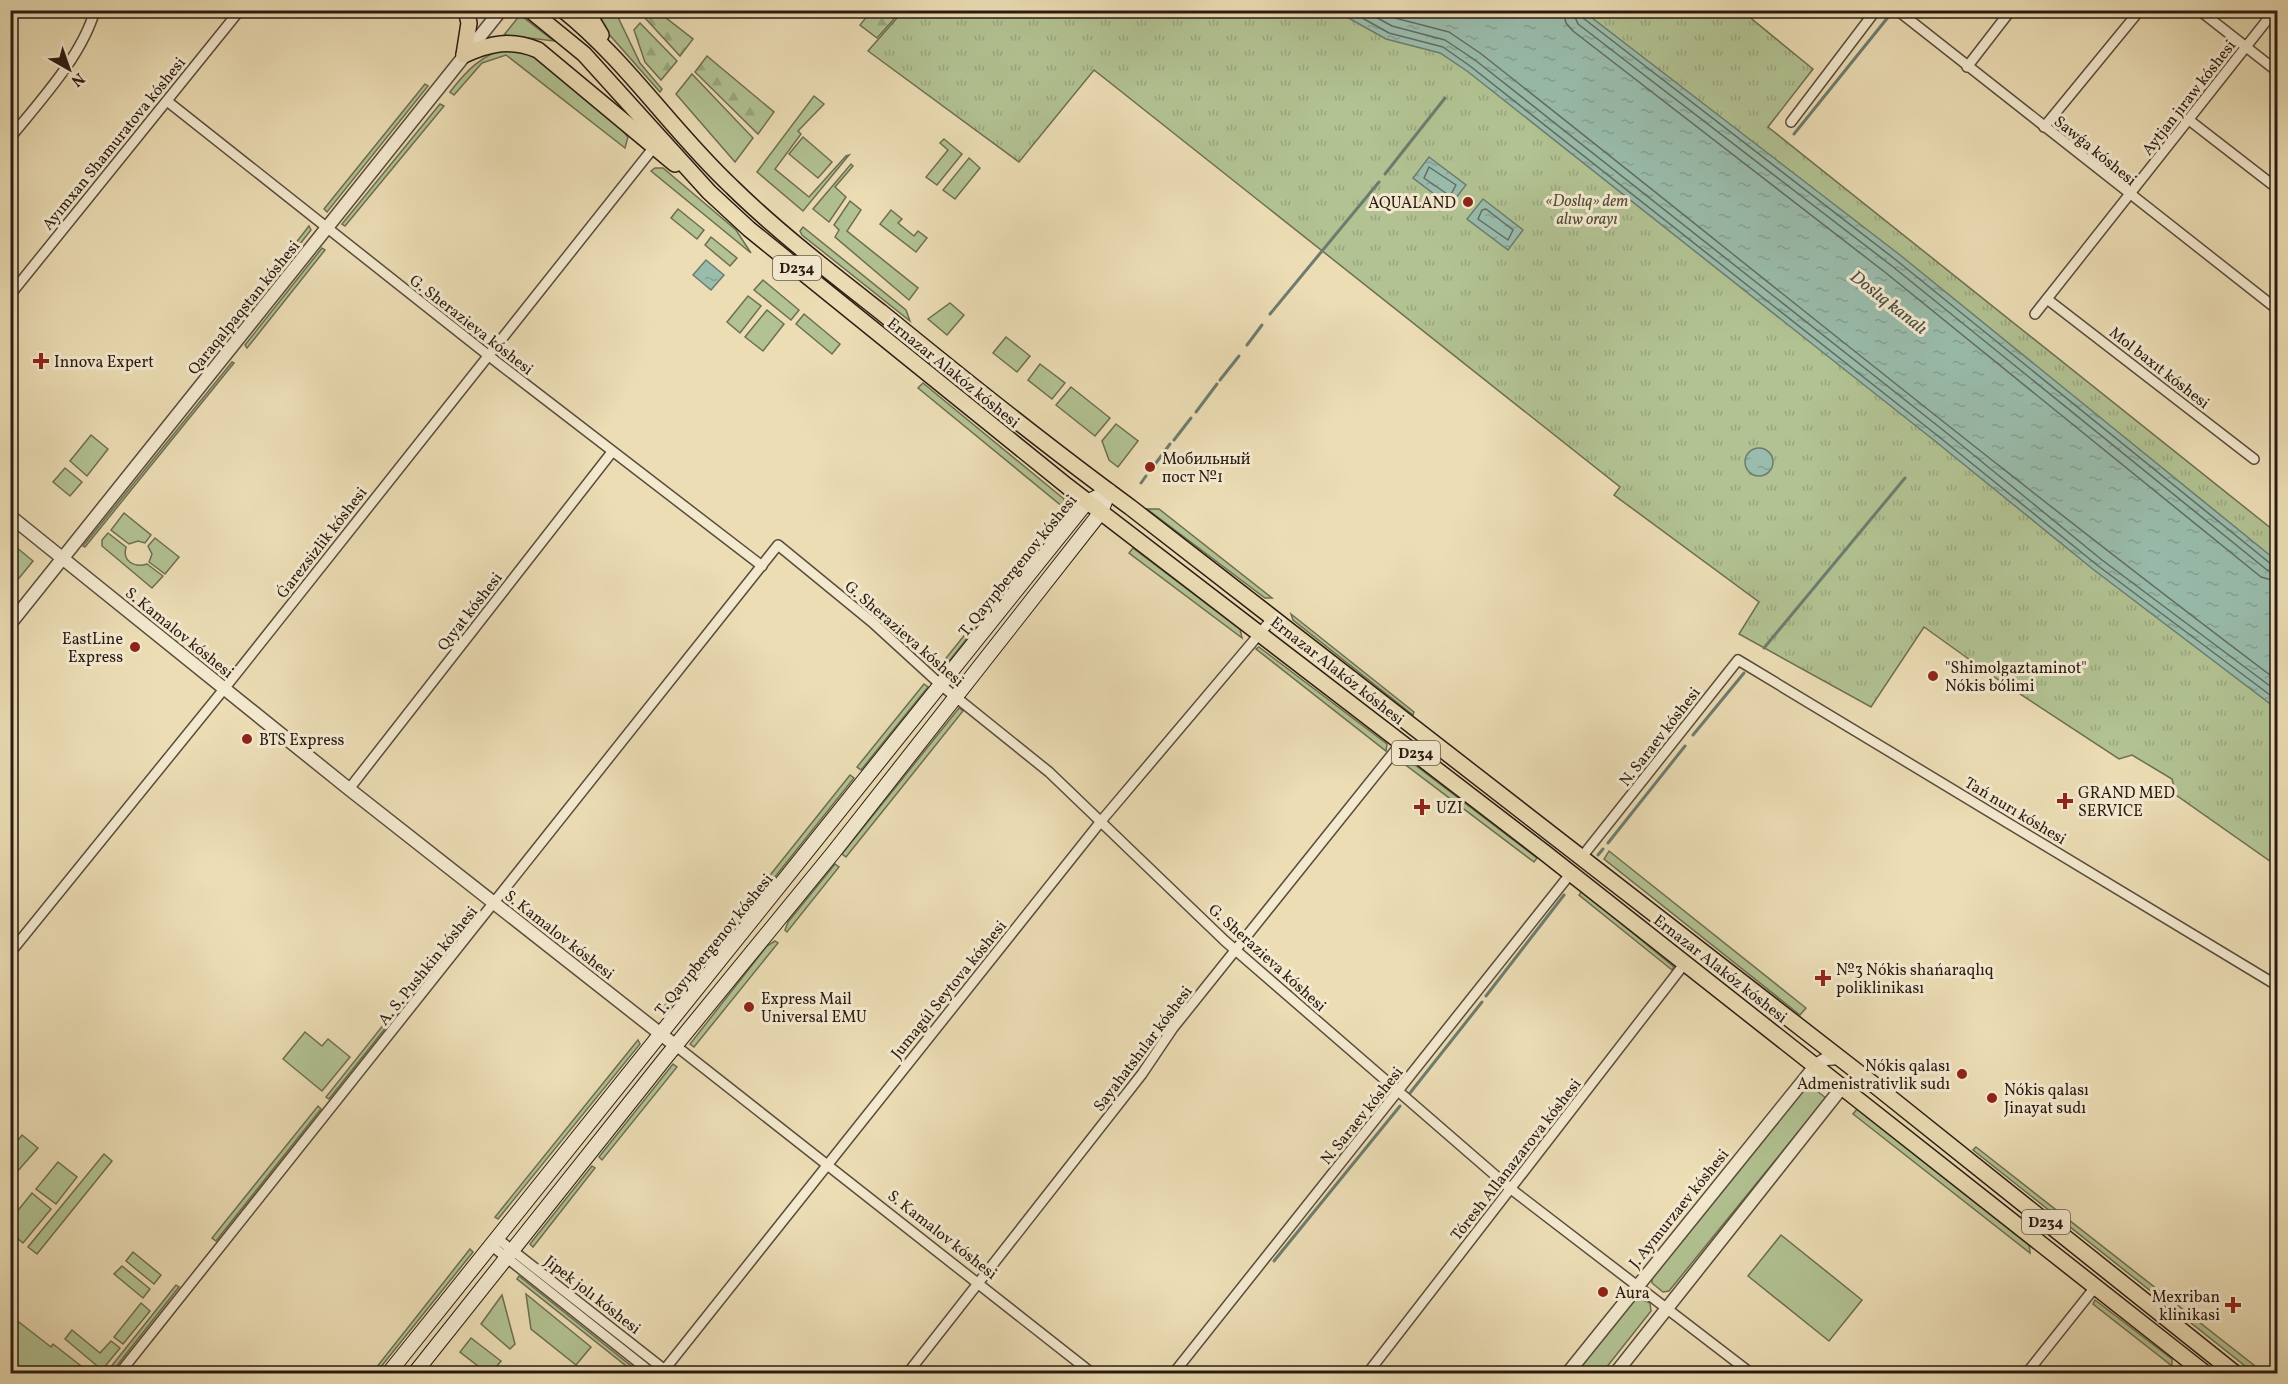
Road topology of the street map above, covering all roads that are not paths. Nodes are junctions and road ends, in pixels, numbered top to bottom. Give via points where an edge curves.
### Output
1 (95, 10) edge
2 (240, 10) edge
3 (466, 10) edge
4 (501, 10) edge
5 (530, 10) edge
6 (563, 10) edge
7 (586, 10) edge
8 (1876, 10) edge
9 (1897, 10) edge
10 (2011, 10) edge
11 (2139, 10) edge
12 (2199, 10) edge
13 (2275, 10) edge
14 (2246, 47) junction
15 (612, 53) junction
16 (464, 55) junction
17 (1967, 67) junction
18 (2277, 72) edge
19 (167, 101) junction
20 (2189, 120) junction
21 (1791, 122) dead end
22 (649, 124) junction
23 (2044, 127) junction
24 (10, 138) edge
25 (654, 147) junction
26 (2277, 189) edge
27 (709, 192) junction
28 (2129, 196) junction
29 (327, 228) junction
30 (10, 295) edge
31 (860, 296) junction
32 (2047, 299) junction
33 (849, 310) junction
34 (2277, 310) edge
35 (2035, 314) dead end
36 (488, 355) junction
37 (612, 452) junction
38 (2254, 459) dead end
39 (1109, 492) junction
40 (1087, 502) junction
41 (1101, 512) junction
42 (10, 516) edge
43 (1070, 523) junction
44 (1086, 532) junction
45 (778, 545) joint
46 (62, 558) junction
47 (762, 566) junction
48 (1272, 619) junction
49 (10, 624) edge
50 (1261, 633) junction
51 (1738, 660) joint
52 (942, 686) junction
53 (224, 689) junction
54 (956, 697) junction
55 (1402, 742) junction
56 (349, 789) junction
57 (1102, 820) junction
58 (1581, 858) junction
59 (1571, 873) junction
60 (495, 904) junction
61 (1237, 951) junction
62 (10, 953) edge
63 (1685, 963) junction
64 (2277, 986) edge
65 (662, 1035) junction
66 (1815, 1040) junction
67 (676, 1046) junction
68 (1803, 1055) junction
69 (1839, 1058) junction
70 (1816, 1065) junction
71 (1843, 1086) junction
72 (1399, 1092) junction
73 (827, 1165) junction
74 (1511, 1189) junction
75 (2029, 1208) junction
76 (2016, 1223) junction
77 (2062, 1235) junction
78 (495, 1242) junction
79 (2051, 1250) junction
80 (510, 1254) junction
81 (980, 1283) junction
82 (1638, 1284) junction
83 (2096, 1286) junction
84 (1668, 1307) junction
85 (668, 1371) edge
86 (119, 1374) edge
87 (388, 1374) edge
88 (414, 1374) edge
89 (653, 1374) edge
90 (907, 1374) edge
91 (1094, 1374) edge
92 (1173, 1374) edge
93 (1367, 1374) edge
94 (1568, 1374) edge
95 (1615, 1374) edge
96 (1752, 1374) edge
97 (2026, 1374) edge
98 (2206, 1374) edge
99 (2236, 1374) edge

1 - 24 street via 87,32 54,85
2 - 19 street, Ayımxan Shamuratova kóshesi
3 - 16 main road via 469,23
4 - 16 street, Qaraqalpaqstan kóshesi
5 - 22 main road, Ernazar Alakóz kóshesi / D234 via 584,54
6 - 15 main road, Ernazar Alakóz kóshesi / D234
7 - 15 main road
8 - 21 street
9 - 17 street, Sawǵa kóshesi
10 - 17 street
11 - 23 street
12 - 14 street
13 - 14 street, Aytjan jıraw kóshesi
14 - 18 street
14 - 20 street, Aytjan jıraw kóshesi
15 - 31 main road, Ernazar Alakóz kóshesi / D234 via 732,188
16 - 25 main road via 503,43 538,51
16 - 29 street, Qaraqalpaqstan kóshesi
17 - 23 street, Sawǵa kóshesi
19 - 29 street, G. Sherazieva kóshesi
19 - 30 street, Ayımxan Shamuratova kóshesi
20 - 26 street
20 - 28 street, Aytjan jıraw kóshesi
22 - 25 street
22 - 27 main road, Ernazar Alakóz kóshesi / D234
23 - 28 street, Sawǵa kóshesi
25 - 27 main road
25 - 36 street, Ǵarezsizlik kóshesi
27 - 33 main road, Ernazar Alakóz kóshesi / D234
28 - 32 street, Aytjan jıraw kóshesi
28 - 34 street, Sawǵa kóshesi
29 - 36 street, G. Sherazieva kóshesi
29 - 46 street, Qaraqalpaqstan kóshesi
31 - 33 main road
31 - 39 main road, Ernazar Alakóz kóshesi / D234
32 - 35 street, Aytjan jıraw kóshesi
32 - 38 street, Mol baxıt kóshesi
33 - 40 main road, Ernazar Alakóz kóshesi / D234
36 - 37 street, G. Sherazieva kóshesi
36 - 53 street, Ǵarezsizlik kóshesi
37 - 47 street, G. Sherazieva kóshesi
37 - 56 street, Qıyat kóshesi
39 - 40 main road, T. Qayıpbergenov kóshesi
39 - 41 main road, T. Qayıpbergenov kóshesi
39 - 48 main road, Ernazar Alakóz kóshesi / D234
40 - 41 main road, Ernazar Alakóz kóshesi / D234
40 - 43 main road, T. Qayıpbergenov kóshesi
41 - 44 main road, T. Qayıpbergenov kóshesi
41 - 50 main road, Ernazar Alakóz kóshesi / D234
42 - 46 street, S. Kamalov kóshesi
43 - 44 main road via 1082,523
43 - 52 main road, T. Qayıpbergenov kóshesi
44 - 54 main road, T. Qayıpbergenov kóshesi
45 - 47 street, A. S. Pushkin kóshesi
45 - 52 street, G. Sherazieva kóshesi
46 - 49 street, Qaraqalpaqstan kóshesi
46 - 53 street, S. Kamalov kóshesi
47 - 60 street, A. S. Pushkin kóshesi
48 - 50 street, Jumagúl Seytova kóshesi
48 - 58 main road, Ernazar Alakóz kóshesi / D234
50 - 55 main road, Ernazar Alakóz kóshesi / D234
50 - 57 street, Jumagúl Seytova kóshesi
51 - 58 street, N. Saraev kóshesi
51 - 64 street, Tań nurı kóshesi
52 - 54 street, G. Sherazieva kóshesi
52 - 65 main road, T. Qayıpbergenov kóshesi
53 - 56 street, S. Kamalov kóshesi
53 - 62 street, Ǵarezsizlik kóshesi
54 - 57 street, G. Sherazieva kóshesi
54 - 67 main road, T. Qayıpbergenov kóshesi
55 - 59 main road, Ernazar Alakóz kóshesi / D234
55 - 61 street, Sayahatshılar kóshesi
56 - 60 street, S. Kamalov kóshesi
57 - 61 street, G. Sherazieva kóshesi
57 - 73 street, Jumagúl Seytova kóshesi
58 - 66 main road, Ernazar Alakóz kóshesi / D234
59 - 63 main road, Ernazar Alakóz kóshesi / D234
59 - 72 street, N. Saraev kóshesi
60 - 65 street, S. Kamalov kóshesi
60 - 86 street, A. S. Pushkin kóshesi
61 - 72 street, G. Sherazieva kóshesi
61 - 81 street, Sayahatshılar kóshesi via 1173,1028 1142,1074
63 - 68 main road, Ernazar Alakóz kóshesi / D234
63 - 74 street, Tóresh Allanazarova kóshesi
65 - 67 street, S. Kamalov kóshesi
65 - 78 main road, T. Qayıpbergenov kóshesi
66 - 68 main road via 1814,1054
66 - 69 main road, Ernazar Alakóz kóshesi / D234
67 - 73 street, S. Kamalov kóshesi
67 - 80 main road, T. Qayıpbergenov kóshesi
68 - 70 main road, Ernazar Alakóz kóshesi / D234
69 - 70 street
69 - 75 main road, Ernazar Alakóz kóshesi / D234
70 - 71 main road, Ernazar Alakóz kóshesi / D234
70 - 82 street, J. Aymurzaev kóshesi
71 - 76 main road, Ernazar Alakóz kóshesi / D234
71 - 84 street
72 - 74 street, G. Sherazieva kóshesi
72 - 92 street, N. Saraev kóshesi
73 - 81 street, S. Kamalov kóshesi
73 - 85 street, Jumagúl Seytova kóshesi
74 - 82 street, G. Sherazieva kóshesi
74 - 93 street, Tóresh Allanazarova kóshesi
75 - 76 main road via 2028,1220
75 - 77 main road, Ernazar Alakóz kóshesi / D234
76 - 79 main road, Ernazar Alakóz kóshesi / D234
77 - 79 main road via 2051,1238
77 - 99 main road, Ernazar Alakóz kóshesi / D234
78 - 80 street, Jipek jolı kóshesi
78 - 87 main road, T. Qayıpbergenov kóshesi
79 - 83 main road, Ernazar Alakóz kóshesi / D234
80 - 85 street, Jipek jolı kóshesi
80 - 88 main road, T. Qayıpbergenov kóshesi
80 - 89 street, Jipek jolı kóshesi
81 - 90 street, Sayahatshılar kóshesi
81 - 91 street, S. Kamalov kóshesi
82 - 84 street, G. Sherazieva kóshesi
82 - 94 street, J. Aymurzaev kóshesi
83 - 97 street
83 - 98 main road, Ernazar Alakóz kóshesi / D234
84 - 95 street
84 - 96 street, G. Sherazieva kóshesi

